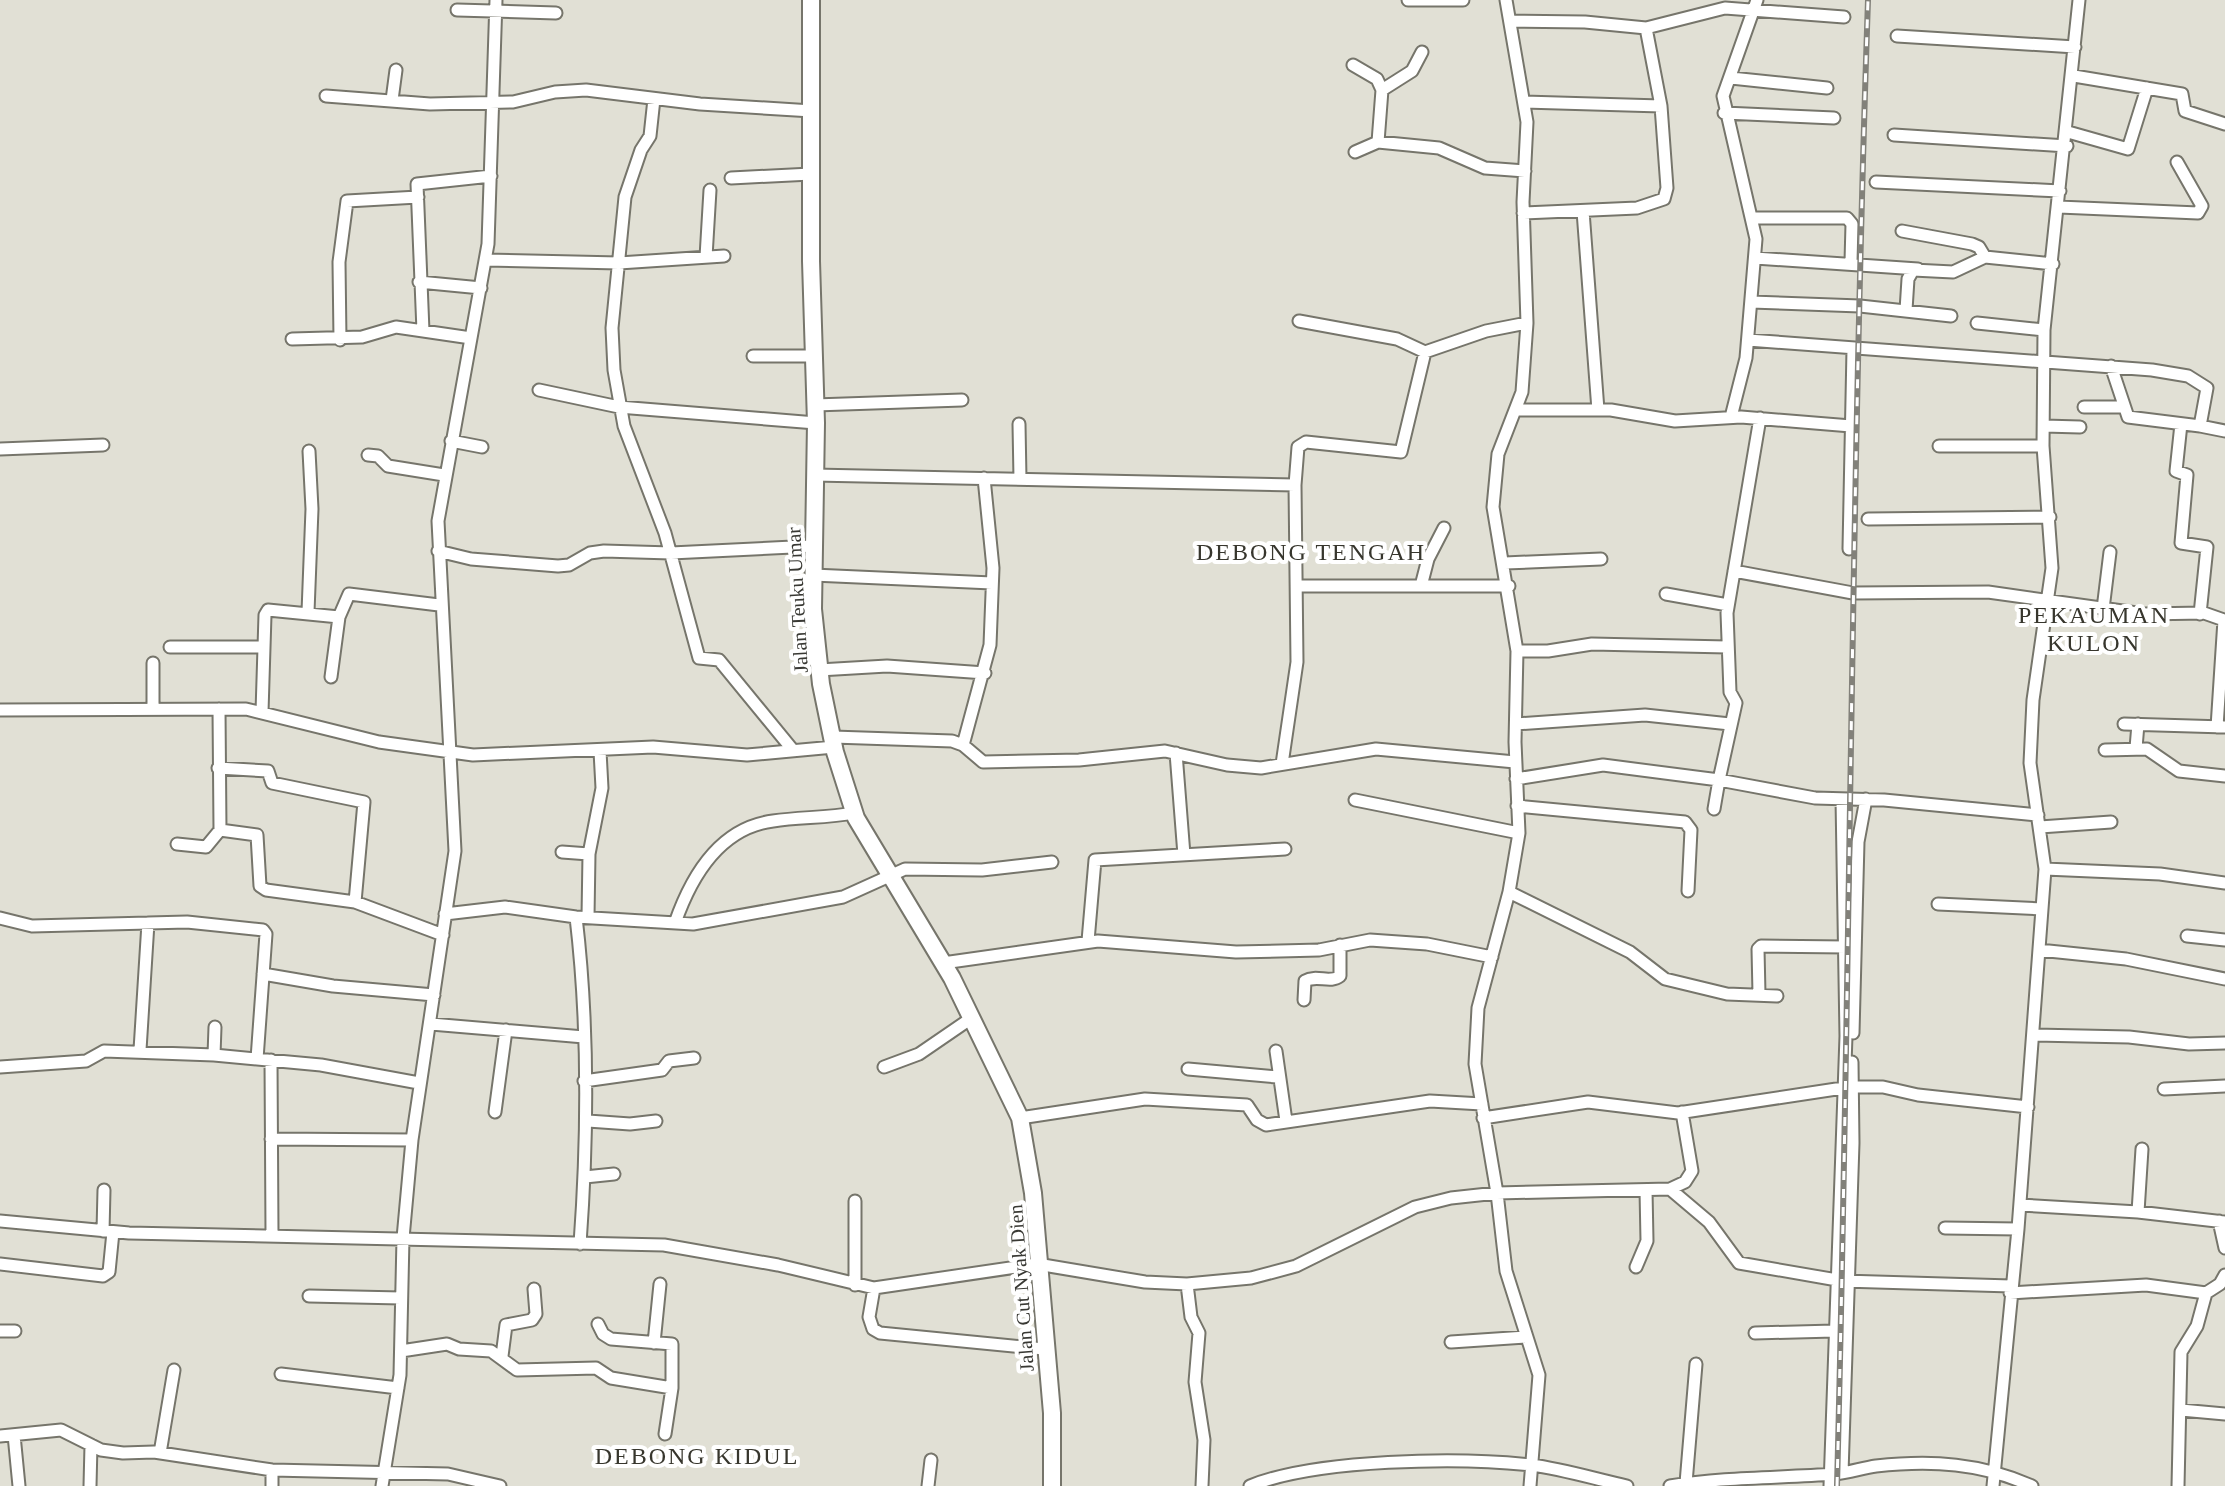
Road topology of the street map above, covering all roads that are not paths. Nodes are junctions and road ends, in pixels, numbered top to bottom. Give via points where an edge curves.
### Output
1 (811, 0) edge
2 (1408, 0) edge
3 (1463, 0) edge
4 (1506, 0) edge
5 (2079, 0) edge
6 (496, 6) edge
7 (1754, 6) edge
8 (457, 10) dead end
9 (556, 13) dead end
10 (1844, 17) dead end
11 (1511, 21) junction
12 (1646, 28) junction
13 (1897, 36) dead end
14 (2075, 47) junction
15 (1422, 52) dead end
16 (1353, 65) dead end
17 (396, 70) dead end
18 (2074, 76) junction
19 (1731, 78) junction
20 (1827, 88) dead end
21 (2147, 88) junction
22 (1382, 90) junction
23 (326, 96) dead end
24 (654, 99) junction
25 (392, 100) junction
26 (492, 101) junction
27 (1524, 102) junction
28 (1661, 106) junction
29 (812, 111) junction
30 (1724, 113) junction
31 (1834, 118) dead end
32 (2225, 124) edge
33 (2068, 132) junction
34 (1894, 135) dead end
35 (1378, 142) junction
36 (2067, 146) junction
37 (1355, 152) dead end
38 (2177, 162) dead end
39 (1525, 171) junction
40 (811, 174) junction
41 (491, 176) junction
42 (731, 178) dead end
43 (1876, 182) dead end
44 (710, 190) dead end
45 (2060, 191) junction
46 (418, 197) junction
47 (2059, 207) junction
48 (1583, 211) junction
49 (1523, 213) junction
50 (1752, 218) junction
51 (1902, 231) dead end
52 (724, 256) dead end
53 (706, 257) junction
54 (1985, 257) junction
55 (1755, 258) junction
56 (486, 260) junction
57 (1851, 262) junction
58 (619, 263) junction
59 (2053, 264) junction
60 (1918, 270) junction
61 (419, 282) junction
62 (481, 288) junction
63 (1751, 302) junction
64 (1906, 310) junction
65 (1951, 316) dead end
66 (1299, 321) dead end
67 (1527, 323) junction
68 (1977, 323) dead end
69 (2044, 330) junction
70 (423, 331) junction
71 (471, 338) junction
72 (292, 339) dead end
73 (340, 340) junction
74 (1748, 340) junction
75 (1853, 349) junction
76 (1425, 352) junction
77 (753, 356) dead end
78 (813, 356) junction
79 (2045, 362) junction
80 (2111, 366) junction
81 (539, 390) dead end
82 (962, 400) dead end
83 (815, 405) junction
84 (619, 407) junction
85 (2084, 407) dead end
86 (2123, 407) junction
87 (1518, 410) junction
88 (1598, 410) junction
89 (1731, 417) junction
90 (1760, 418) junction
91 (816, 423) junction
92 (1019, 424) dead end
93 (2181, 424) junction
94 (1851, 426) junction
95 (2044, 426) junction
96 (2200, 426) junction
97 (2080, 427) dead end
98 (2225, 431) edge
99 (451, 441) junction
100 (103, 445) dead end
101 (1939, 446) dead end
102 (2043, 446) junction
103 (482, 447) dead end
104 (0, 449) edge
105 (309, 451) dead end
106 (368, 455) dead end
107 (444, 475) junction
108 (814, 475) junction
109 (984, 478) junction
110 (1020, 479) junction
111 (1295, 485) junction
112 (2050, 517) junction
113 (1868, 519) dead end
114 (1444, 528) dead end
115 (813, 546) junction
116 (1849, 549) dead end
117 (438, 551) junction
118 (2110, 552) dead end
119 (671, 553) junction
120 (1601, 559) dead end
121 (1505, 563) junction
122 (1734, 571) junction
123 (813, 575) junction
124 (992, 583) junction
125 (1299, 586) junction
126 (1421, 586) junction
127 (1509, 586) junction
128 (1666, 594) dead end
129 (2050, 601) junction
130 (439, 605) junction
131 (1728, 605) junction
132 (2103, 609) junction
133 (308, 612) junction
134 (2200, 614) junction
135 (339, 617) junction
136 (170, 647) dead end
137 (264, 647) junction
138 (1727, 647) junction
139 (1517, 651) junction
140 (153, 663) dead end
141 (819, 670) junction
142 (985, 673) junction
143 (331, 677) dead end
144 (153, 707) junction
145 (219, 709) junction
146 (0, 710) edge
147 (262, 712) junction
148 (1516, 724) junction
149 (1730, 724) junction
150 (2124, 724) dead end
151 (2138, 724) junction
152 (2221, 727) edge
153 (833, 742) junction
154 (963, 745) junction
155 (2136, 748) junction
156 (792, 749) junction
157 (2105, 750) dead end
158 (447, 751) junction
159 (600, 751) junction
160 (1176, 753) junction
161 (1515, 762) junction
162 (1282, 764) junction
163 (218, 768) junction
164 (2225, 776) edge
165 (1516, 779) junction
166 (1719, 780) junction
167 (1842, 799) junction
168 (1866, 799) junction
169 (1355, 800) dead end
170 (1517, 806) junction
171 (1714, 809) dead end
172 (854, 813) junction
173 (2039, 821) junction
174 (2111, 822) dead end
175 (220, 830) junction
176 (1519, 833) junction
177 (177, 844) dead end
178 (1285, 849) dead end
179 (562, 852) dead end
180 (589, 854) junction
181 (1184, 855) junction
182 (1052, 862) dead end
183 (2045, 869) junction
184 (890, 876) junction
185 (2225, 883) edge
186 (1688, 891) dead end
187 (1509, 892) junction
188 (355, 902) junction
189 (1938, 904) dead end
190 (2042, 909) junction
191 (445, 914) junction
192 (582, 917) junction
193 (0, 918) edge
194 (148, 923) junction
195 (675, 923) junction
196 (443, 935) junction
197 (2187, 936) dead end
198 (2225, 940) edge
199 (1088, 941) junction
200 (1340, 945) junction
201 (1846, 947) junction
202 (2039, 950) junction
203 (1492, 957) junction
204 (943, 963) junction
205 (263, 974) junction
206 (2225, 979) edge
207 (1759, 994) junction
208 (434, 995) junction
209 (1777, 996) dead end
210 (1304, 1000) dead end
211 (973, 1017) junction
212 (431, 1024) junction
213 (215, 1027) dead end
214 (506, 1030) junction
215 (2035, 1035) junction
216 (584, 1037) junction
217 (2225, 1043) edge
218 (140, 1050) junction
219 (1276, 1051) dead end
220 (214, 1055) junction
221 (694, 1058) dead end
222 (257, 1059) junction
223 (271, 1060) junction
224 (0, 1067) edge
225 (884, 1067) dead end
226 (1188, 1069) dead end
227 (1277, 1077) junction
228 (584, 1081) junction
229 (419, 1083) junction
230 (1133, 1086) dead end
231 (2225, 1086) edge
232 (1848, 1088) junction
233 (2164, 1089) dead end
234 (1009, 1091) joint
235 (1135, 1100) junction
236 (1482, 1104) junction
237 (2028, 1107) junction
238 (495, 1112) dead end
239 (1682, 1112) junction
240 (1020, 1118) junction
241 (1483, 1118) junction
242 (588, 1121) junction
243 (656, 1121) dead end
244 (1286, 1121) junction
245 (271, 1139) junction
246 (412, 1140) junction
247 (2142, 1149) dead end
248 (614, 1174) dead end
249 (585, 1177) junction
250 (1670, 1189) junction
251 (104, 1190) dead end
252 (1646, 1190) junction
253 (1497, 1193) junction
254 (855, 1201) dead end
255 (2020, 1205) junction
256 (2138, 1212) junction
257 (0, 1221) edge
258 (2222, 1222) edge
259 (1945, 1228) dead end
260 (2018, 1229) junction
261 (108, 1231) junction
262 (272, 1234) junction
263 (403, 1238) junction
264 (580, 1244) junction
265 (2225, 1248) edge
266 (0, 1264) edge
267 (1037, 1264) junction
268 (1636, 1267) dead end
269 (2225, 1275) edge
270 (1836, 1280) junction
271 (1849, 1281) junction
272 (660, 1284) dead end
273 (1187, 1284) junction
274 (855, 1285) junction
275 (874, 1288) junction
276 (534, 1289) dead end
277 (2011, 1290) junction
278 (2206, 1293) junction
279 (309, 1296) dead end
280 (401, 1298) junction
281 (598, 1324) dead end
282 (0, 1331) edge
283 (15, 1331) dead end
284 (1834, 1331) junction
285 (1755, 1333) dead end
286 (1526, 1337) junction
287 (1451, 1342) dead end
288 (654, 1343) junction
289 (1044, 1349) junction
290 (401, 1351) junction
291 (502, 1356) junction
292 (1696, 1364) dead end
293 (174, 1370) dead end
294 (281, 1374) dead end
295 (398, 1388) junction
296 (672, 1388) junction
297 (2181, 1410) junction
298 (2225, 1414) edge
299 (665, 1434) dead end
300 (14, 1435) junction
301 (0, 1436) edge
302 (91, 1445) junction
303 (160, 1453) junction
304 (931, 1460) dead end
305 (1532, 1466) junction
306 (272, 1470) junction
307 (1996, 1470) junction
308 (1842, 1473) junction
309 (1830, 1480) edge
310 (383, 1481) edge
311 (1686, 1483) junction
312 (19, 1486) edge
313 (90, 1486) edge
314 (272, 1486) edge
315 (500, 1486) edge
316 (928, 1486) edge
317 (1052, 1486) edge
318 (1202, 1486) edge
319 (1250, 1486) edge
320 (1530, 1486) edge
321 (1627, 1486) edge
322 (1670, 1486) edge
323 (1993, 1486) edge
324 (2032, 1486) edge
325 (2178, 1486) edge

1 - 29 main road, Jalan Teuku Umar
2 - 3 street
4 - 11 street
5 - 14 street
6 - 8 street
6 - 9 street
6 - 26 street
7 - 10 street
7 - 12 street
7 - 19 street
11 - 12 street
11 - 27 street
12 - 28 street
13 - 14 street
14 - 18 street
15 - 22 street via 1412,71
16 - 22 street via 1377,79
17 - 25 street
18 - 21 street
18 - 33 street
19 - 20 street
19 - 30 street via 1723,96
21 - 32 street via 2182,94 2185,111
21 - 33 street via 2128,149
22 - 35 street
23 - 25 street
24 - 26 street via 586,90
24 - 29 street
24 - 58 street via 650,136 625,197
25 - 26 street
26 - 41 street
27 - 28 street
27 - 39 street
28 - 48 street via 1664,199 1637,208
29 - 40 main road, Jalan Teuku Umar
30 - 31 street
30 - 50 street
33 - 36 street
34 - 36 street
35 - 37 street
35 - 39 street via 1439,148 1485,168
36 - 45 street
38 - 47 street via 2202,206 2198,213
39 - 49 street
40 - 42 street
40 - 78 main road, Jalan Teuku Umar
41 - 46 street via 420,182
41 - 56 street
43 - 45 street
44 - 53 street
45 - 47 street
46 - 61 street
46 - 73 street via 347,201 339,262
47 - 59 street
48 - 49 street
48 - 88 street
49 - 67 street
50 - 55 street
50 - 57 street via 1847,218 1852,224
51 - 54 street via 1972,244
52 - 53 street
53 - 58 street
54 - 59 street
54 - 60 street via 1953,272
55 - 57 street
55 - 63 street
56 - 58 street
56 - 62 street
57 - 60 street
58 - 84 street via 612,348
59 - 69 street
60 - 64 street via 1908,279
61 - 62 street
61 - 70 street
62 - 71 street
63 - 64 street
63 - 74 street
64 - 65 street
66 - 76 street via 1397,339
67 - 76 street
67 - 87 street
68 - 69 street
69 - 79 street
70 - 71 street
70 - 73 street via 396,327
71 - 99 street
72 - 73 street
74 - 75 street
74 - 89 street
75 - 79 street
75 - 94 street
76 - 111 street via 1401,452 1306,442 1298,447
77 - 78 street
78 - 83 main road, Jalan Teuku Umar
79 - 80 street
79 - 95 street
80 - 86 street
80 - 96 street via 2200,381 2207,394
81 - 84 street
82 - 83 street
83 - 91 main road, Jalan Teuku Umar
84 - 91 street
84 - 119 street
85 - 86 street
86 - 93 street via 2132,418
87 - 88 street
87 - 121 street via 1498,454 1493,482
88 - 89 street via 1675,421
89 - 90 street
90 - 94 street
90 - 122 street
91 - 108 main road, Jalan Teuku Umar
92 - 110 street
93 - 96 street
93 - 134 street via 2176,471 2187,475 2181,541 2207,547
94 - 116 street
95 - 97 street
95 - 102 street
96 - 98 street
99 - 103 street
99 - 107 street
100 - 104 street
101 - 102 street
102 - 112 street
105 - 133 street
106 - 107 street via 388,466
107 - 117 street
108 - 109 street
108 - 115 main road, Jalan Teuku Umar
109 - 110 street
109 - 124 street
110 - 111 street
111 - 125 street
112 - 113 street
112 - 129 street
114 - 126 street
115 - 119 street
115 - 123 main road, Jalan Teuku Umar
117 - 119 street via 558,566 590,553
117 - 130 street
118 - 132 street
119 - 156 street via 699,658 719,660
120 - 121 street
121 - 127 street
122 - 129 street via 1853,593 1988,592
122 - 131 street
123 - 124 street
123 - 141 main road, Jalan Teuku Umar
124 - 142 street
125 - 126 street
125 - 162 street via 1294,699
126 - 127 street
127 - 139 street
128 - 131 street
129 - 132 street
129 - 173 street via 2030,763
130 - 135 street via 349,594
130 - 158 street
131 - 138 street
132 - 134 street
133 - 135 street
133 - 137 street via 268,610
134 - 152 street via 2224,620
135 - 143 street
136 - 137 street
137 - 147 street
138 - 139 street via 1592,644
138 - 149 street via 1730,692 1736,703
139 - 148 street
140 - 144 street
141 - 142 street via 887,666
141 - 153 main road, Jalan Teuku Umar
142 - 154 street
144 - 145 street
144 - 146 street
145 - 147 street
145 - 163 street
147 - 158 street via 379,742
148 - 149 street via 1645,715
148 - 161 street
149 - 166 street
150 - 151 street
151 - 152 street
151 - 155 street
153 - 154 street via 920,737
153 - 156 street
153 - 172 main road, Jalan Teuku Umar
154 - 160 street via 983,762
155 - 157 street
155 - 164 street via 2151,751 2179,771
156 - 159 street via 747,755 668,747
158 - 159 street
158 - 191 street via 456,824
159 - 180 street via 602,788
160 - 162 street via 1227,765
160 - 181 street
161 - 162 street via 1376,749
161 - 165 street
163 - 175 street
163 - 188 street via 268,771 271,783 364,802
165 - 166 street via 1603,765
165 - 170 street
166 - 167 street
166 - 171 street
167 - 168 street
167 - 201 street
168 - 173 street
168 - 232 street via 1858,842
169 - 176 street
170 - 176 street
170 - 186 street via 1685,822 1691,830
172 - 184 main road, Jalan Teuku Umar
172 - 195 street via 773,820 733,835 688,886
173 - 174 street
173 - 183 street
175 - 177 street via 206,847
175 - 188 street via 257,835 258,880 266,890
176 - 187 street
178 - 181 street
179 - 180 street
180 - 192 street
181 - 199 street via 1095,860
182 - 184 street via 982,870 914,868
183 - 185 street
183 - 190 street
184 - 195 street via 818,903
184 - 204 main road, Jalan Teuku Umar
187 - 203 street
187 - 207 street via 1630,952 1665,979 1727,994
188 - 196 street
189 - 190 street
190 - 202 street
191 - 192 street via 505,907
191 - 196 street
192 - 195 street
192 - 216 street
193 - 194 street via 32,926
194 - 205 street via 263,930
194 - 218 street
196 - 208 street
197 - 198 street
199 - 200 street via 1236,952
199 - 204 street
200 - 203 street via 1370,940 1427,944
200 - 210 street via 1340,976 1305,981
201 - 207 street via 1761,946
201 - 232 street
202 - 206 street via 2126,959
202 - 215 street
203 - 236 street via 1476,1021 1475,1064
204 - 211 main road, Jalan Teuku Umar
205 - 208 street
205 - 222 street
207 - 209 street
208 - 212 street
211 - 225 street via 919,1054
211 - 234 main road, Jalan Teuku Umar
212 - 214 street
212 - 229 street
213 - 220 street
214 - 216 street
214 - 238 street
215 - 217 street
215 - 237 street
216 - 228 street
218 - 220 street
218 - 224 street via 100,1051 86,1061
219 - 227 street
220 - 222 street
221 - 228 street via 669,1061 662,1070
222 - 223 street
223 - 229 street
223 - 245 street
226 - 227 street
227 - 244 street
228 - 242 street
229 - 246 street
230 - 235 street
231 - 233 street
232 - 237 street via 1883,1087
232 - 239 street
232 - 270 street
232 - 271 street
234 - 240 main road, Jalan Cut Nyak Dien
235 - 240 street
235 - 244 street via 1247,1105 1262,1124
236 - 241 street
236 - 244 street via 1430,1101
237 - 255 street
239 - 241 street via 1588,1102
239 - 250 street via 1692,1171 1688,1180
240 - 267 main road, Jalan Cut Nyak Dien via 1030,1160
241 - 253 street
242 - 243 street
242 - 249 street
245 - 246 street
245 - 262 street
246 - 263 street
247 - 256 street
248 - 249 street
249 - 264 street
250 - 252 street
250 - 270 street via 1709,1222 1739,1263
251 - 261 street
252 - 253 street
252 - 268 street via 1647,1241
253 - 273 street via 1415,1207 1296,1266 1251,1278
253 - 286 street via 1506,1271
254 - 274 street
255 - 256 street
255 - 260 street
256 - 258 street
257 - 261 street
258 - 265 street
259 - 260 street
260 - 277 street
261 - 262 street
261 - 266 street via 109,1272 103,1276
262 - 263 street
263 - 264 street
263 - 280 street
264 - 274 street via 687,1247
267 - 273 street
267 - 275 street
267 - 289 main road, Jalan Cut Nyak Dien
269 - 278 street
270 - 271 street
270 - 284 street
271 - 277 street
271 - 308 street
272 - 288 street
273 - 318 street via 1199,1333 1195,1382 1204,1440
274 - 275 street
275 - 289 street via 869,1317 880,1333
276 - 291 street via 536,1314 532,1320 506,1325
277 - 278 street via 2146,1285
277 - 307 street
278 - 297 street via 2197,1326 2181,1352
279 - 280 street
280 - 290 street
281 - 288 street via 611,1339
282 - 283 street
284 - 285 street
284 - 309 street
286 - 287 street
286 - 305 street via 1539,1375
288 - 296 street via 672,1344
289 - 317 main road, Jalan Cut Nyak Dien via 1052,1413
290 - 291 street via 447,1344
290 - 295 street
291 - 296 street via 517,1370 596,1368 611,1378
292 - 311 street
293 - 303 street
294 - 295 street
295 - 310 street
296 - 299 street
297 - 298 street
297 - 325 street
300 - 301 street
300 - 302 street via 61,1430
300 - 312 street
302 - 303 street via 123,1453
302 - 313 street
303 - 306 street
304 - 316 street
305 - 319 street via 1348,1467 1291,1472
305 - 320 street
305 - 321 street
306 - 310 street
306 - 314 street
307 - 308 street via 1905,1463
307 - 323 street
307 - 324 street
308 - 309 street
309 - 311 street via 1740,1476
310 - 315 street via 448,1474
311 - 322 street

